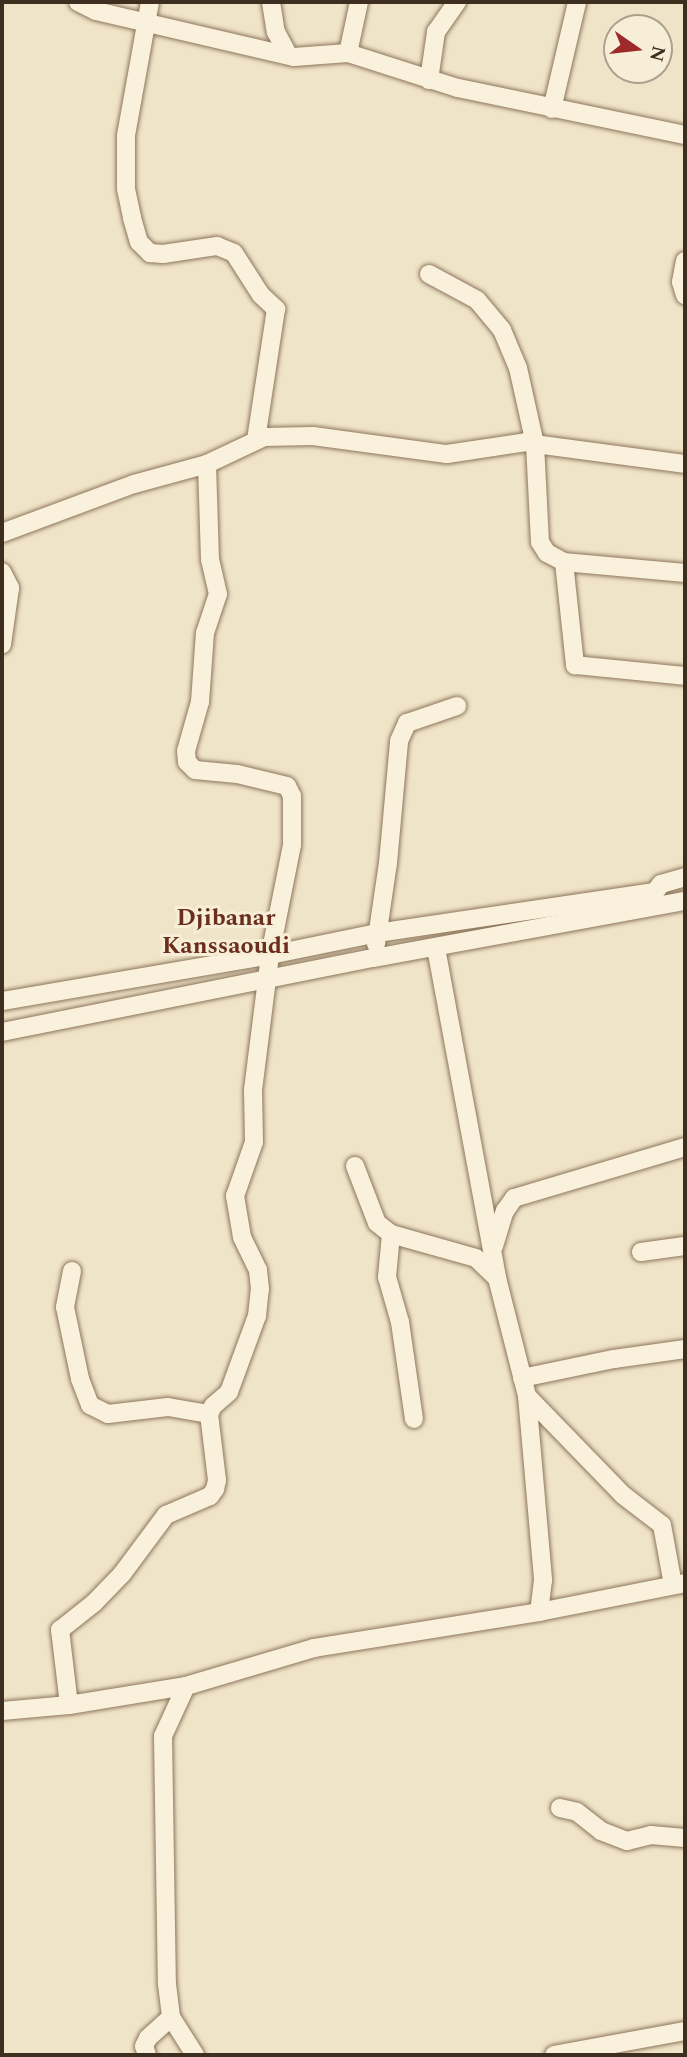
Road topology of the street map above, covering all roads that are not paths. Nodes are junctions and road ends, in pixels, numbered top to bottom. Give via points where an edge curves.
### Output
1 (78, 2) edge
2 (150, 2) edge
3 (271, 2) edge
4 (359, 2) edge
5 (457, 2) edge
6 (577, 2) edge
7 (145, 22) junction
8 (348, 53) junction
9 (288, 55) junction
10 (429, 80) junction
11 (552, 109) junction
12 (685, 135) edge
13 (685, 261) edge
14 (429, 274) dead end
15 (685, 295) edge
16 (256, 440) junction
17 (535, 444) junction
18 (207, 464) junction
19 (685, 464) edge
20 (2, 533) edge
21 (564, 562) junction
22 (2, 572) edge
23 (685, 573) edge
24 (2, 644) edge
25 (685, 676) edge
26 (457, 706) dead end
27 (685, 877) edge
28 (653, 892) junction
29 (685, 901) edge
30 (645, 910) junction
31 (377, 933) junction
32 (436, 948) junction
33 (270, 955) junction
34 (374, 958) junction
35 (267, 982) junction
36 (2, 1001) edge
37 (2, 1032) edge
38 (685, 1147) edge
39 (355, 1166) dead end
40 (391, 1234) junction
41 (685, 1246) edge
42 (493, 1250) junction
43 (641, 1252) dead end
44 (72, 1272) dead end
45 (497, 1278) junction
46 (685, 1349) edge
47 (522, 1378) junction
48 (527, 1396) junction
49 (209, 1414) junction
50 (414, 1419) dead end
51 (679, 1584) edge
52 (539, 1612) junction
53 (186, 1686) junction
54 (69, 1705) junction
55 (2, 1711) edge
56 (560, 1808) dead end
57 (685, 1838) edge
58 (171, 2017) junction
59 (685, 2031) edge
60 (147, 2055) edge
61 (195, 2055) edge
62 (554, 2055) edge

1 - 7 street
2 - 7 street
3 - 9 street via 276,32
4 - 8 street
5 - 10 street via 436,32
6 - 11 street
7 - 9 street
7 - 16 street via 126,136 125,189 132,218 139,242 149,253 217,246 234,253 261,295 276,309
8 - 9 street
8 - 10 street
10 - 11 street
11 - 12 street
13 - 15 street via 681,282
14 - 17 street via 477,300 502,330 518,368
16 - 17 street via 276,435 313,436 447,454
16 - 18 street
17 - 19 street
17 - 21 street via 540,542 547,553
18 - 20 street via 134,484
18 - 33 street via 210,559 218,594 205,633 200,702 187,762 195,770 237,774 291,790 292,845
21 - 23 street
21 - 25 street via 575,665
22 - 24 street via 10,588
26 - 31 street via 407,723 399,741
27 - 28 street via 661,884
28 - 30 street
28 - 31 street
29 - 30 street
30 - 32 street
31 - 33 street
31 - 34 street
32 - 34 street
32 - 42 street
33 - 35 street
33 - 36 street
34 - 35 street
35 - 37 street
35 - 49 street via 253,1090 254,1142 235,1196 242,1237 258,1270 257,1315 229,1392
38 - 42 street via 513,1198
39 - 40 street via 377,1223
40 - 45 street via 476,1258
40 - 50 street via 387,1277 400,1322
41 - 43 street
42 - 45 street
44 - 49 street via 65,1307 90,1405 108,1413 167,1407
45 - 47 street
46 - 47 street
47 - 48 street
48 - 51 street via 623,1495 662,1525
48 - 52 street via 543,1580
49 - 54 street via 215,1489 166,1515 122,1574 60,1630
51 - 52 street
52 - 53 street via 314,1648
53 - 54 street
53 - 58 street via 163,1736
54 - 55 street
56 - 57 street via 577,1812 601,1831 627,1841 650,1835
58 - 60 street via 148,2038 144,2046
58 - 61 street
59 - 62 street

